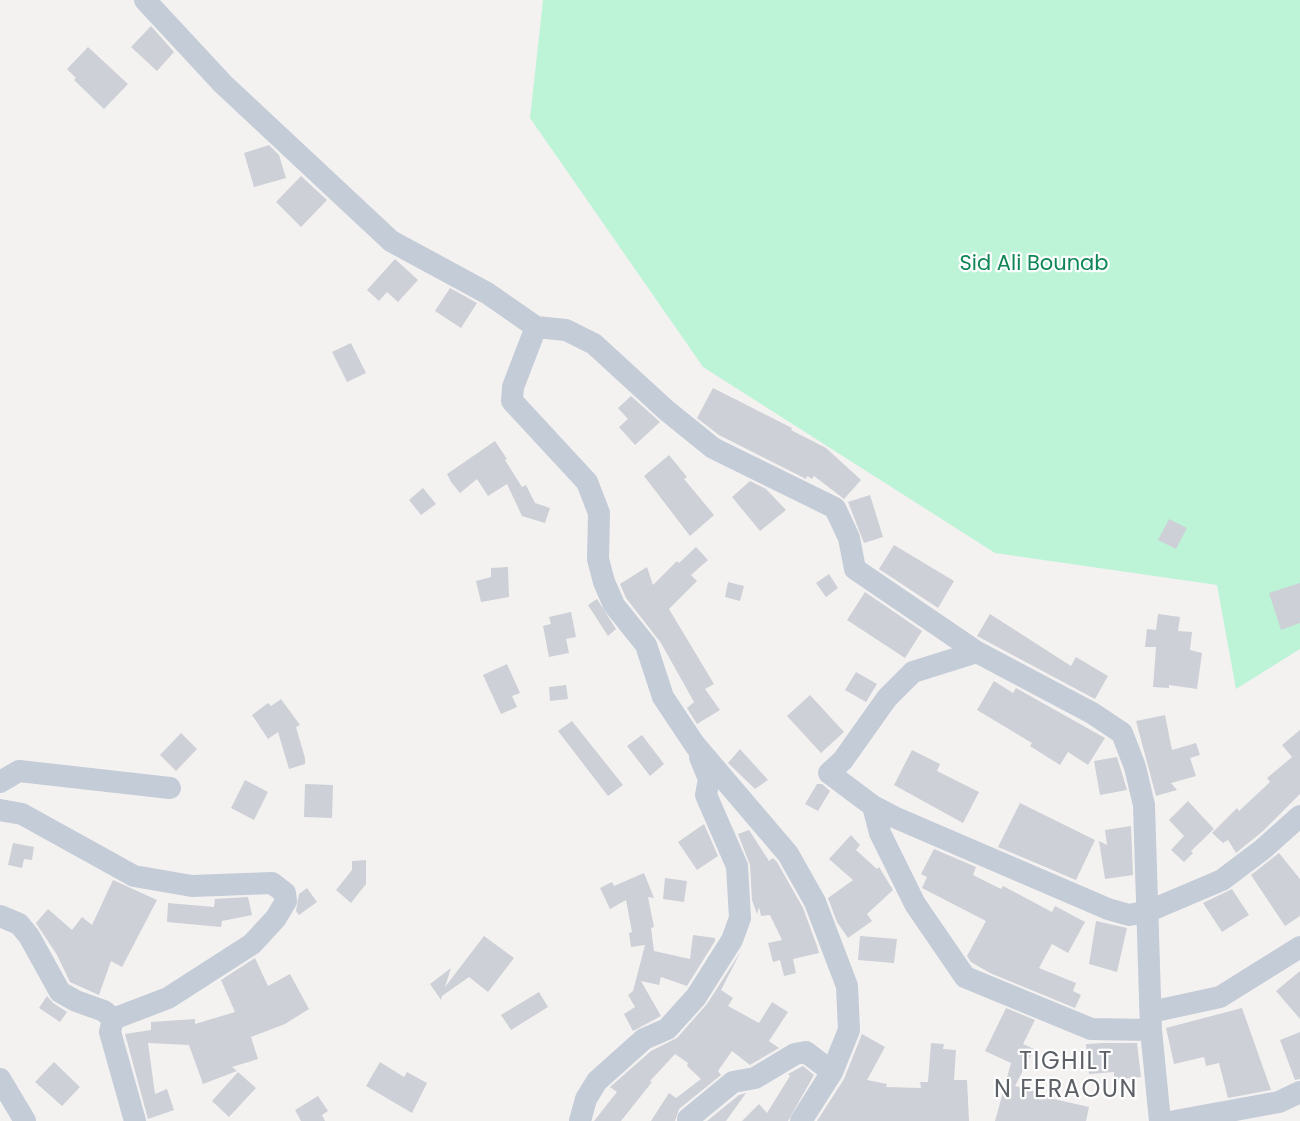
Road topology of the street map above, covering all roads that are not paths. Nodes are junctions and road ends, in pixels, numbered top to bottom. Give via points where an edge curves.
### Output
1 (145, 0) edge
2 (536, 327) junction
3 (976, 652) junction
4 (695, 745) junction
5 (0, 782) edge
6 (170, 788) dead end
7 (873, 806) junction
8 (0, 810) edge
9 (1300, 816) edge
10 (1149, 911) junction
11 (0, 916) edge
12 (1300, 947) edge
13 (113, 1019) junction
14 (1151, 1021) junction
15 (832, 1072) junction
16 (0, 1078) edge
17 (1300, 1092) edge
18 (688, 1119) dead end
19 (25, 1121) edge
20 (135, 1121) edge
21 (580, 1121) edge
22 (801, 1121) edge
23 (1160, 1121) edge
24 (1175, 1121) edge

1 - 2 street via 223,84 391,241 488,293
2 - 3 street via 566,330 594,344 713,448 836,508 849,537 855,569
2 - 4 street via 513,387 512,401 587,482 599,513 598,559 604,582 614,604 646,645 663,697
3 - 7 street via 913,672 887,698 829,774
3 - 10 street via 1122,733 1144,805
4 - 15 street via 788,854 815,902 846,986 849,1030
4 - 21 street via 709,779 706,795 737,866 740,918 732,940 696,996 667,1029 644,1039 597,1081 586,1099
5 - 6 street via 19,771
7 - 10 street via 1108,909 1129,915
7 - 14 street via 880,833 915,904 965,977 1091,1029
8 - 13 street via 22,814 134,876 192,886 272,883 285,893 286,901 276,918 252,944 168,998
9 - 10 street via 1222,880
10 - 14 street
11 - 13 street via 19,924 29,936 60,992 104,1011
12 - 14 street via 1220,997
13 - 20 street via 110,1032
14 - 23 street
15 - 18 street via 806,1052 795,1054 755,1078 733,1082
15 - 22 street
16 - 19 street
17 - 24 street via 1279,1102

